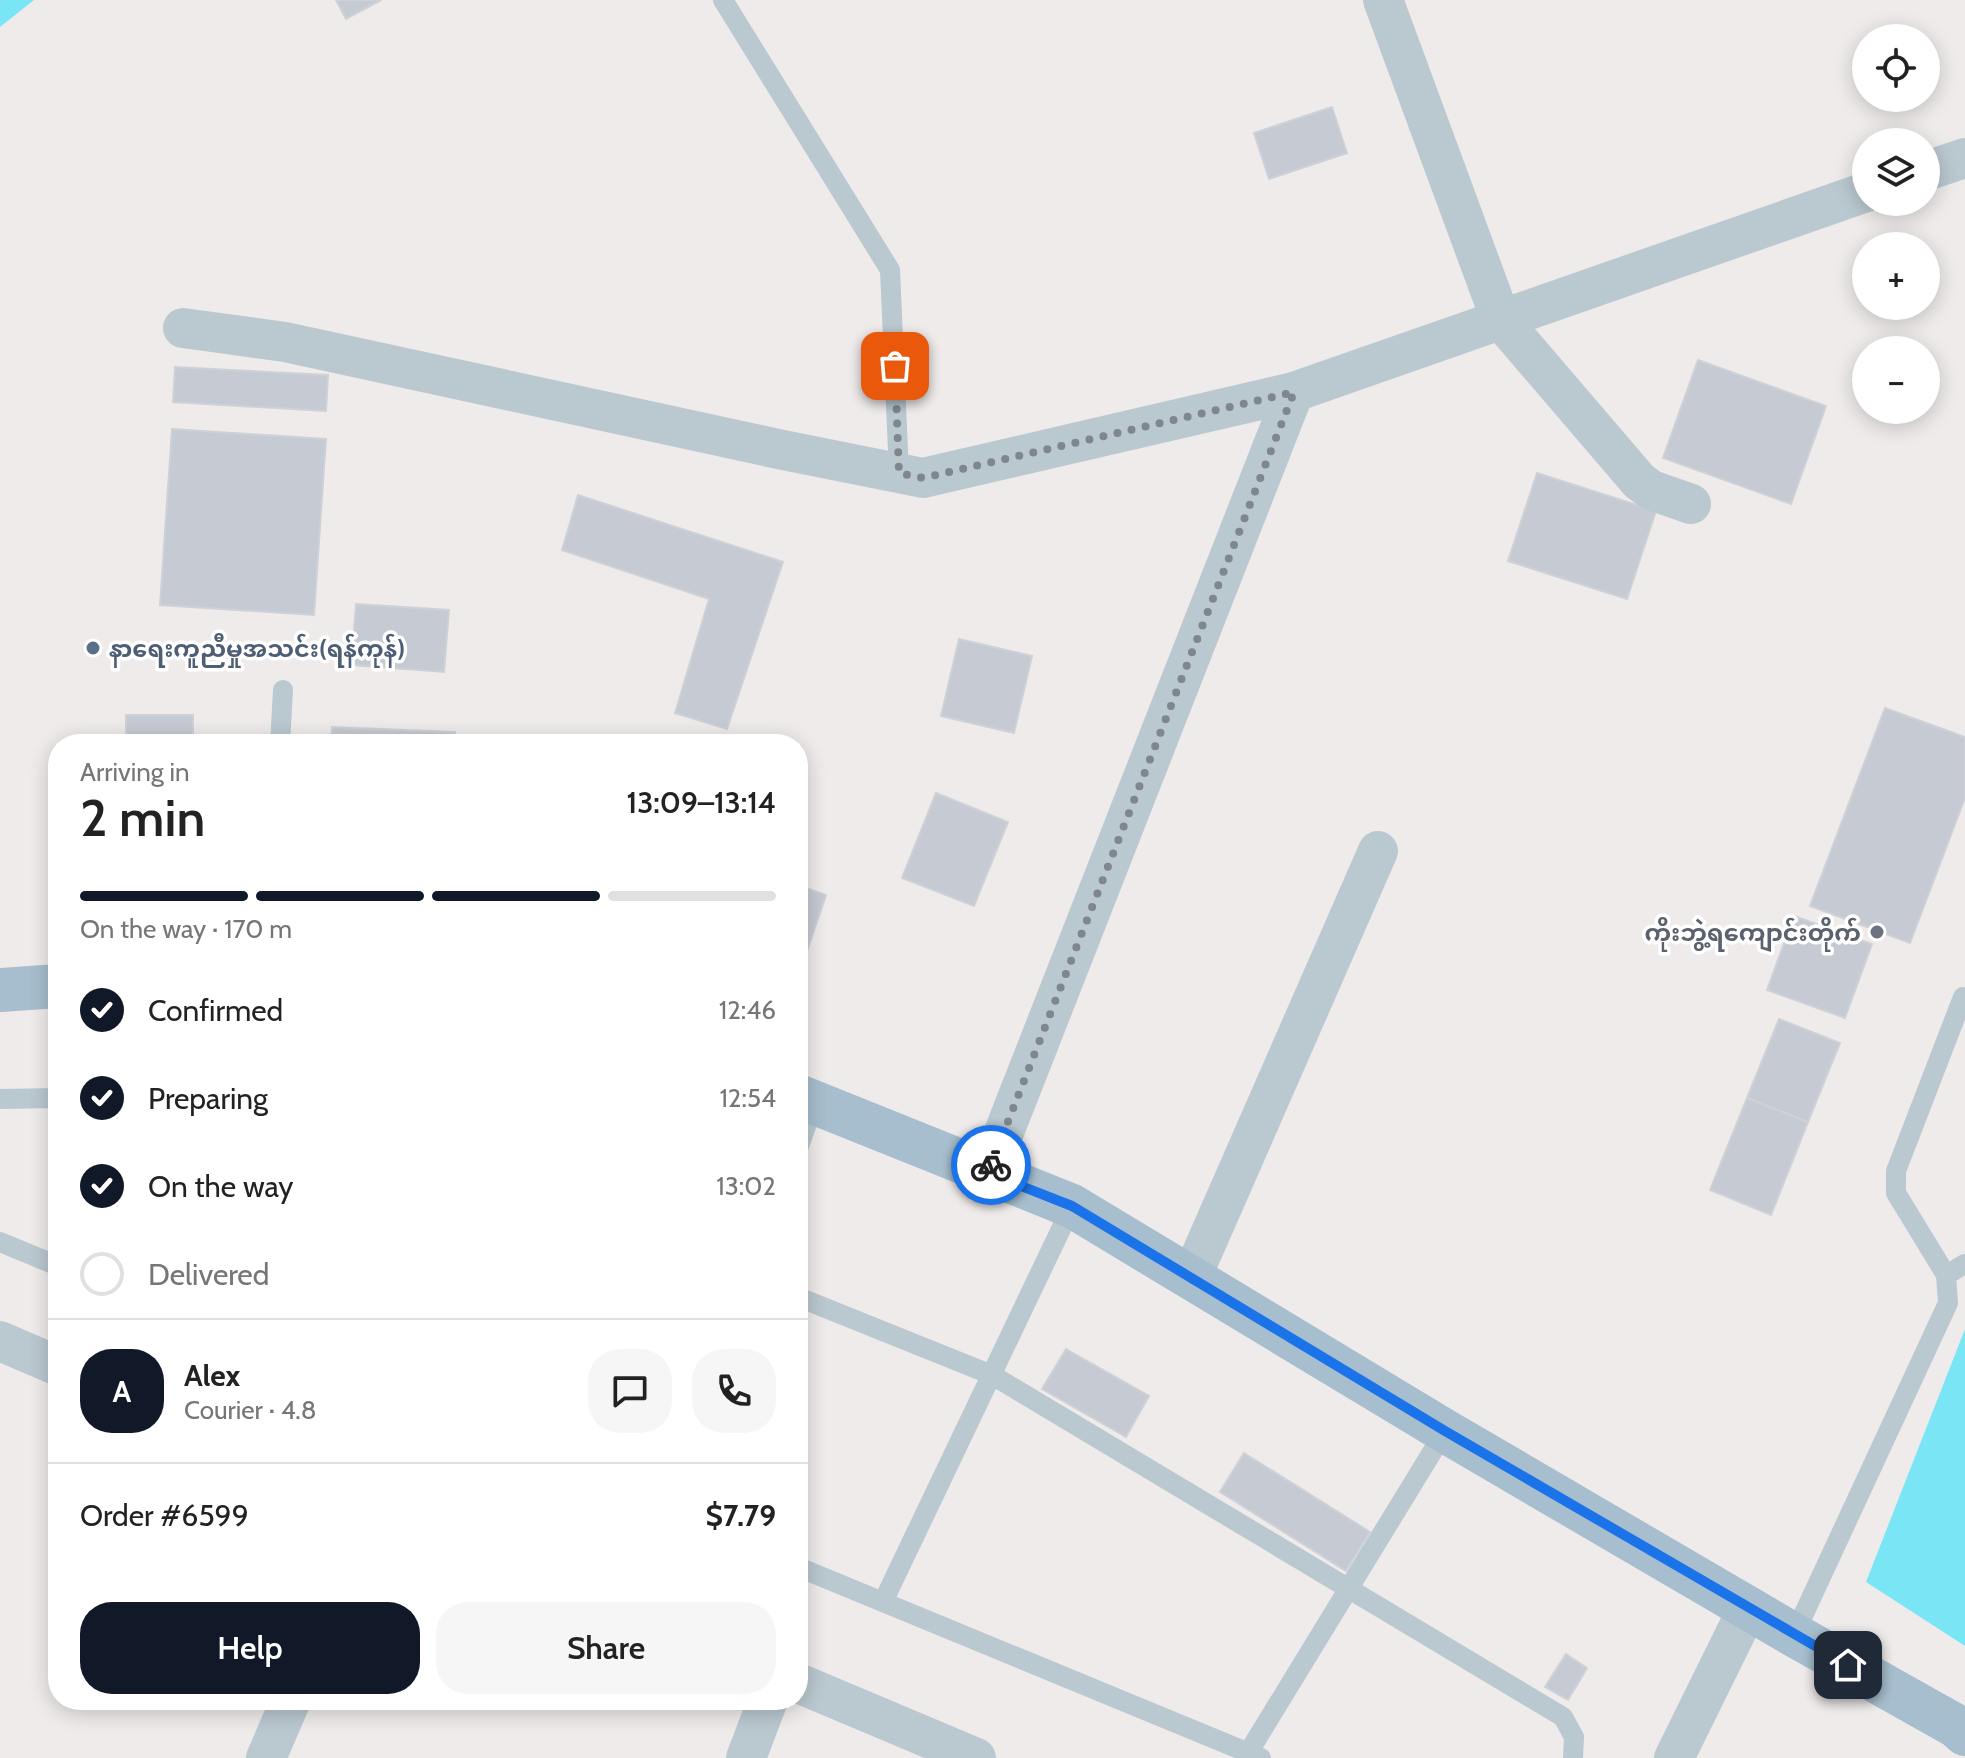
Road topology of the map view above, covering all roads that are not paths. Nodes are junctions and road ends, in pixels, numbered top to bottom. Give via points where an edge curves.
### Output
1 (723, 0) edge
2 (1383, 0) edge
3 (1965, 158) edge
4 (1940, 166) edge
5 (1852, 197) edge
6 (1501, 320) junction
7 (183, 328) dead end
8 (1294, 392) junction
9 (899, 473) junction
10 (1691, 504) dead end
11 (283, 690) dead end
12 (281, 734) edge
13 (1378, 851) dead end
14 (48, 987) edge
15 (0, 990) edge
16 (1963, 997) dead end
17 (48, 1098) edge
18 (0, 1099) edge
19 (808, 1099) edge
20 (988, 1173) junction
21 (1072, 1206) junction
22 (0, 1242) edge
23 (48, 1262) edge
24 (1965, 1264) edge
25 (1946, 1275) junction
26 (1191, 1278) junction
27 (808, 1301) edge
28 (0, 1341) edge
29 (48, 1362) edge
30 (992, 1375) junction
31 (1445, 1431) junction
32 (808, 1571) edge
33 (1350, 1588) junction
34 (883, 1602) junction
35 (1748, 1608) junction
36 (1794, 1635) junction
37 (808, 1687) edge
38 (287, 1710) edge
39 (764, 1710) edge
40 (1962, 1729) edge
41 (1254, 1755) edge
42 (266, 1758) edge
43 (746, 1758) edge
44 (976, 1758) edge
45 (1573, 1758) edge
46 (1674, 1758) edge

1 - 9 lane via 890,270
2 - 6 street
3 - 4 street
5 - 6 street
6 - 8 street
6 - 10 street via 1639,481
7 - 9 street via 285,342
8 - 9 street via 923,478
8 - 20 street
11 - 12 lane
13 - 26 street
14 - 15 main road
16 - 25 lane via 1896,1171 1896,1193
17 - 18 lane
19 - 20 main road
20 - 21 main road
21 - 26 main road
21 - 30 lane
22 - 23 lane
24 - 25 lane
25 - 36 lane via 1948,1303
26 - 31 main road
27 - 30 lane
28 - 29 street
30 - 33 lane
30 - 34 lane
31 - 33 lane
31 - 35 main road
32 - 34 lane
33 - 41 lane
33 - 45 lane via 1563,1717 1574,1737
34 - 41 lane
35 - 36 main road
35 - 46 street
36 - 40 main road
37 - 44 street
38 - 42 street
39 - 43 street

